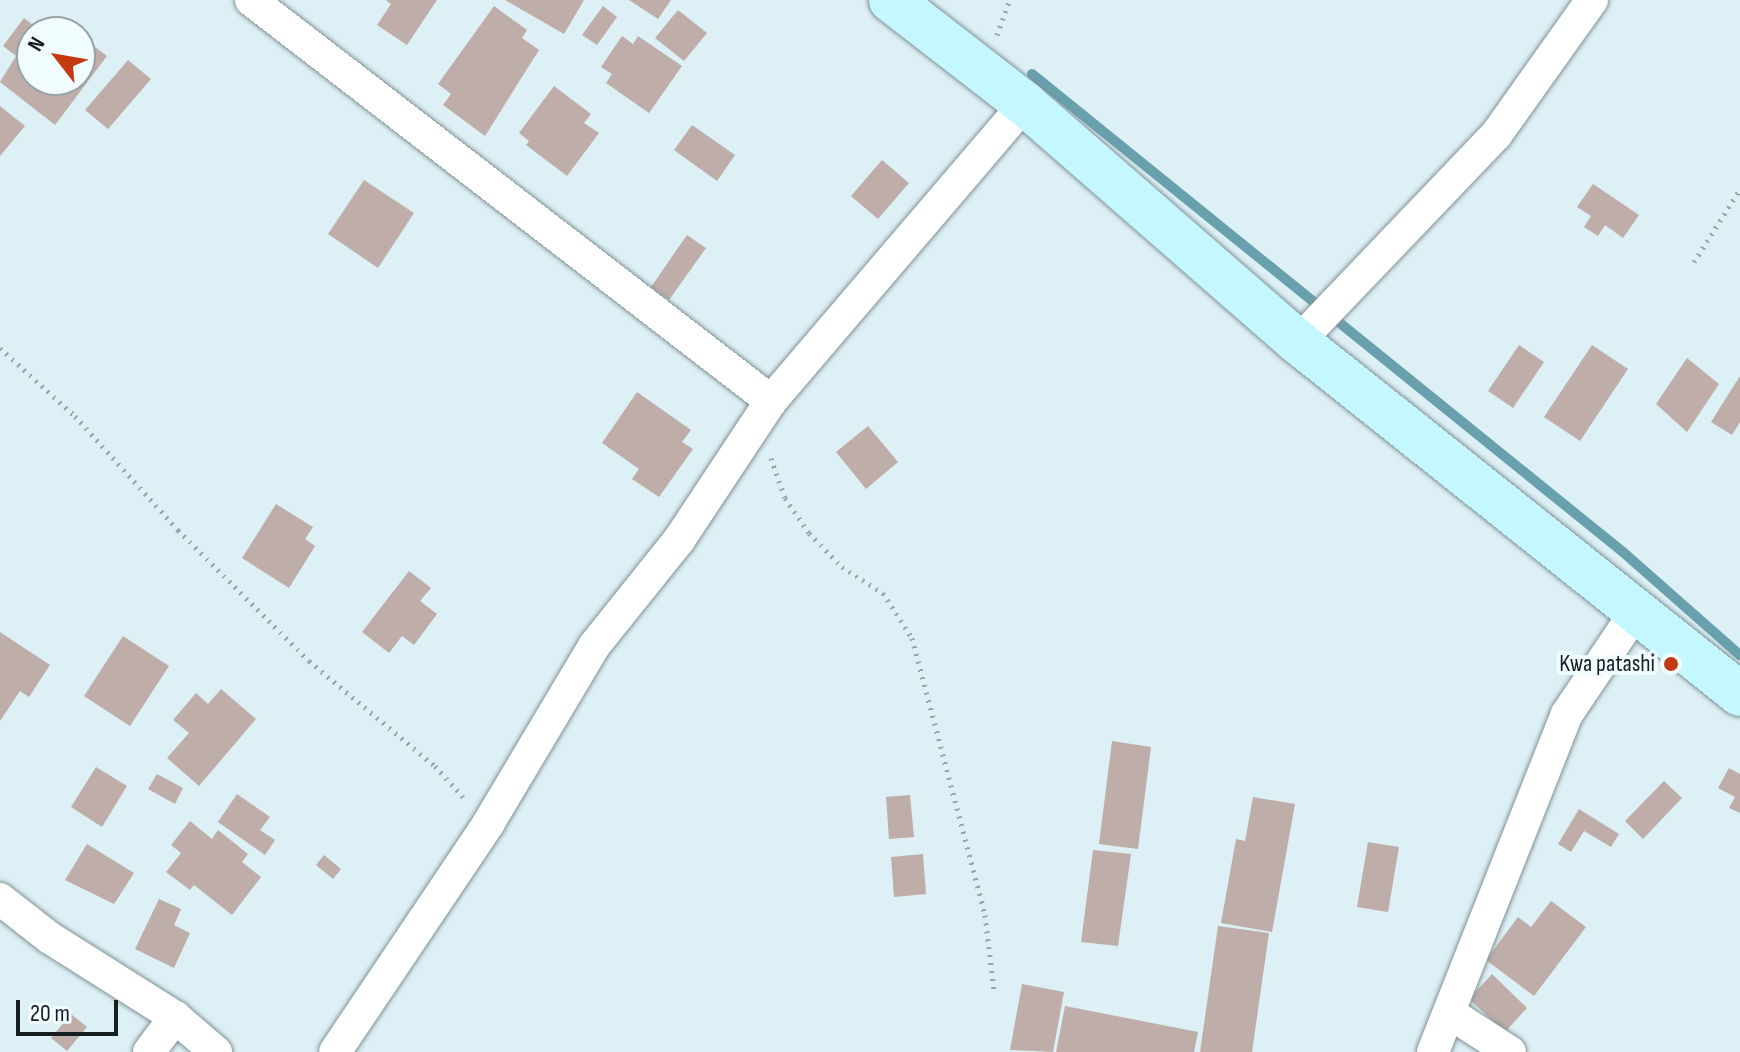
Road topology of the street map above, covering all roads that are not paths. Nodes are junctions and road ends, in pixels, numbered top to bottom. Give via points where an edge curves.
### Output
1 (251, 0) edge
2 (891, 0) edge
3 (1592, 0) edge
4 (1025, 104) junction
5 (1298, 342) junction
6 (766, 408) junction
7 (1637, 610) junction
8 (1740, 694) edge
9 (0, 899) edge
10 (1451, 1014) junction
11 (175, 1017) junction
12 (149, 1052) edge
13 (216, 1052) edge
14 (335, 1052) edge
15 (1433, 1052) edge
16 (1510, 1052) edge

1 - 6 street
2 - 4 main road
3 - 5 street via 1496,135
4 - 5 main road
4 - 6 street
5 - 7 main road
6 - 14 street via 679,540 594,646 488,824
7 - 8 main road
7 - 10 street via 1567,714
9 - 11 street via 50,938
10 - 15 street
10 - 16 street
11 - 12 street
11 - 13 street

